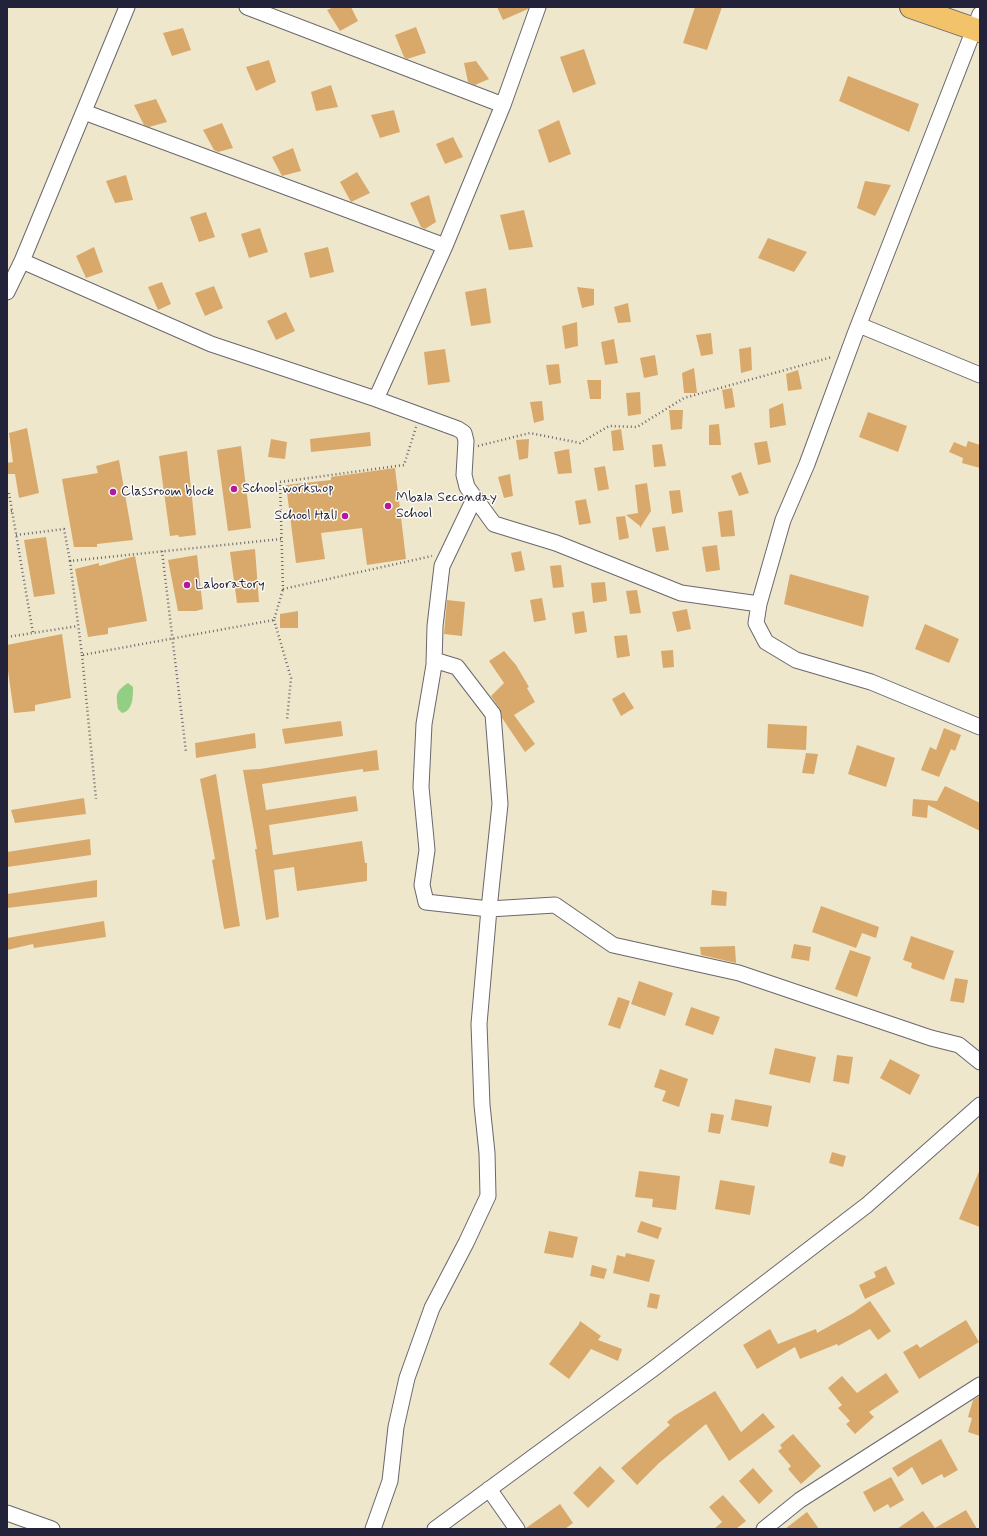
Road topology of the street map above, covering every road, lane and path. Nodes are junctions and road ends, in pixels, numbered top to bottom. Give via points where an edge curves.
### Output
1 (127, 7) edge
2 (247, 7) edge
3 (538, 7) edge
4 (911, 7) edge
5 (978, 25) edge
6 (503, 105) junction
7 (84, 112) junction
8 (445, 246) junction
9 (22, 261) junction
10 (7, 292) edge
11 (858, 324) junction
12 (848, 353) junction
13 (980, 375) edge
14 (376, 399) junction
15 (420, 415) junction
16 (466, 449) junction
17 (9, 493) dead end
18 (475, 497) junction
19 (12, 511) junction
20 (7, 512) edge
21 (16, 536) junction
22 (282, 539) junction
23 (162, 552) junction
24 (435, 556) dead end
25 (70, 561) junction
26 (283, 589) junction
27 (759, 604) junction
28 (274, 620) junction
29 (78, 626) junction
30 (33, 633) junction
31 (7, 637) edge
32 (174, 638) junction
33 (82, 656) junction
34 (434, 660) junction
35 (287, 720) dead end
36 (980, 727) edge
37 (186, 752) dead end
38 (96, 799) dead end
39 (489, 908) junction
40 (980, 1062) edge
41 (980, 1105) edge
42 (980, 1385) edge
43 (489, 1489) junction
44 (7, 1513) edge
45 (52, 1529) edge
46 (373, 1529) edge
47 (435, 1529) edge
48 (517, 1529) edge
49 (764, 1529) edge

1 - 7 street
2 - 6 street
3 - 6 street
4 - 5 main road
5 - 11 street
6 - 8 street
7 - 8 street
7 - 9 street
8 - 14 street
9 - 10 street
9 - 14 street via 211,344
11 - 12 street
11 - 13 street
12 - 16 path via 684,398 637,427 609,426 580,443 530,433
12 - 27 street via 807,464 783,520
14 - 15 street
15 - 16 street via 464,433
15 - 22 path via 404,465 280,482
16 - 18 street via 464,475 467,487
17 - 19 path
18 - 27 street via 494,524 556,542 681,593
18 - 34 street via 442,566
19 - 20 path
19 - 21 path
21 - 25 path via 64,529
21 - 30 path
22 - 23 path
22 - 26 path
23 - 25 path
23 - 32 path
24 - 26 path
25 - 29 path
26 - 28 path
27 - 36 street via 756,623 766,642 796,660 871,682
28 - 32 path
28 - 35 path via 291,678
29 - 30 path
29 - 33 path
30 - 31 path
32 - 33 path
32 - 37 path
33 - 38 path
34 - 39 street via 457,667 492,714 500,804
34 - 39 street via 424,724 421,787 426,850 422,885 426,902
39 - 40 street via 555,905 613,945 739,973 931,1038 959,1045
39 - 46 street via 479,1024 488,1196 432,1308 406,1378 396,1426 390,1481
41 - 43 street via 867,1205 653,1369
42 - 49 street via 800,1500
43 - 47 street
43 - 48 street
44 - 45 street

